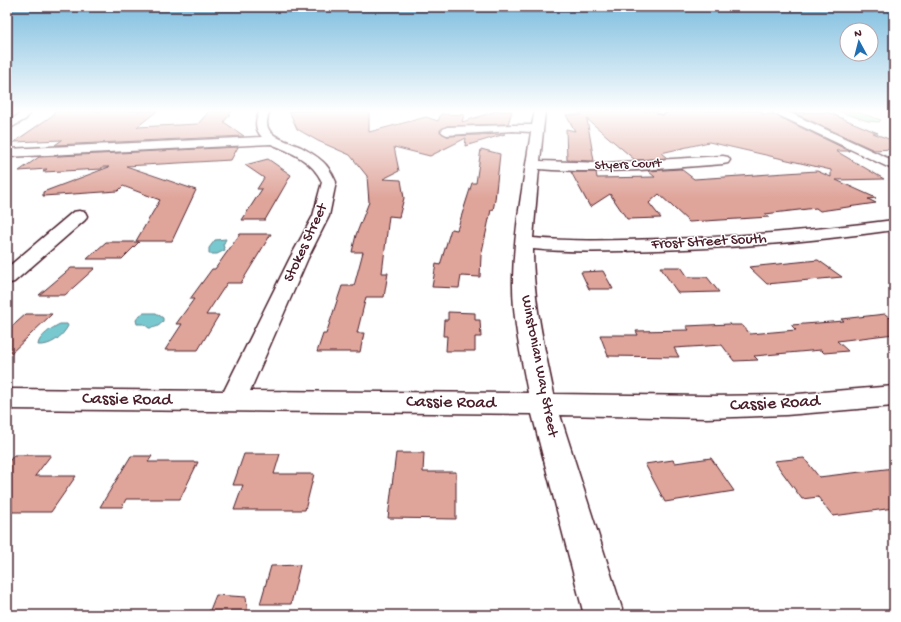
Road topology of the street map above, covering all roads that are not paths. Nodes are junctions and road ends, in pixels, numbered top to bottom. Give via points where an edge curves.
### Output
1 (272, 140) joint
2 (537, 140) edge
3 (839, 140) edge
4 (7, 153) edge
5 (723, 160) dead end
6 (534, 165) junction
7 (894, 166) edge
8 (79, 216) dead end
9 (894, 225) edge
10 (524, 243) junction
11 (7, 278) edge
12 (894, 396) edge
13 (7, 399) edge
14 (232, 401) junction
15 (543, 404) junction
16 (604, 615) edge

1 - 4 street
1 - 14 street, Stokes Street via 296,150 318,164 329,182 326,204
2 - 6 street, Winstonian Way Street
3 - 7 street
5 - 6 street, Styers Court via 609,166
6 - 10 street, Winstonian Way Street
8 - 11 street
9 - 10 street, Frost Street South via 796,237 692,244 584,246
10 - 15 street, Winstonian Way Street via 523,279 527,321
12 - 15 street, Cassie Road via 786,405 707,407
13 - 14 street, Cassie Road
14 - 15 street, Cassie Road
15 - 16 street, Winstonian Way Street

